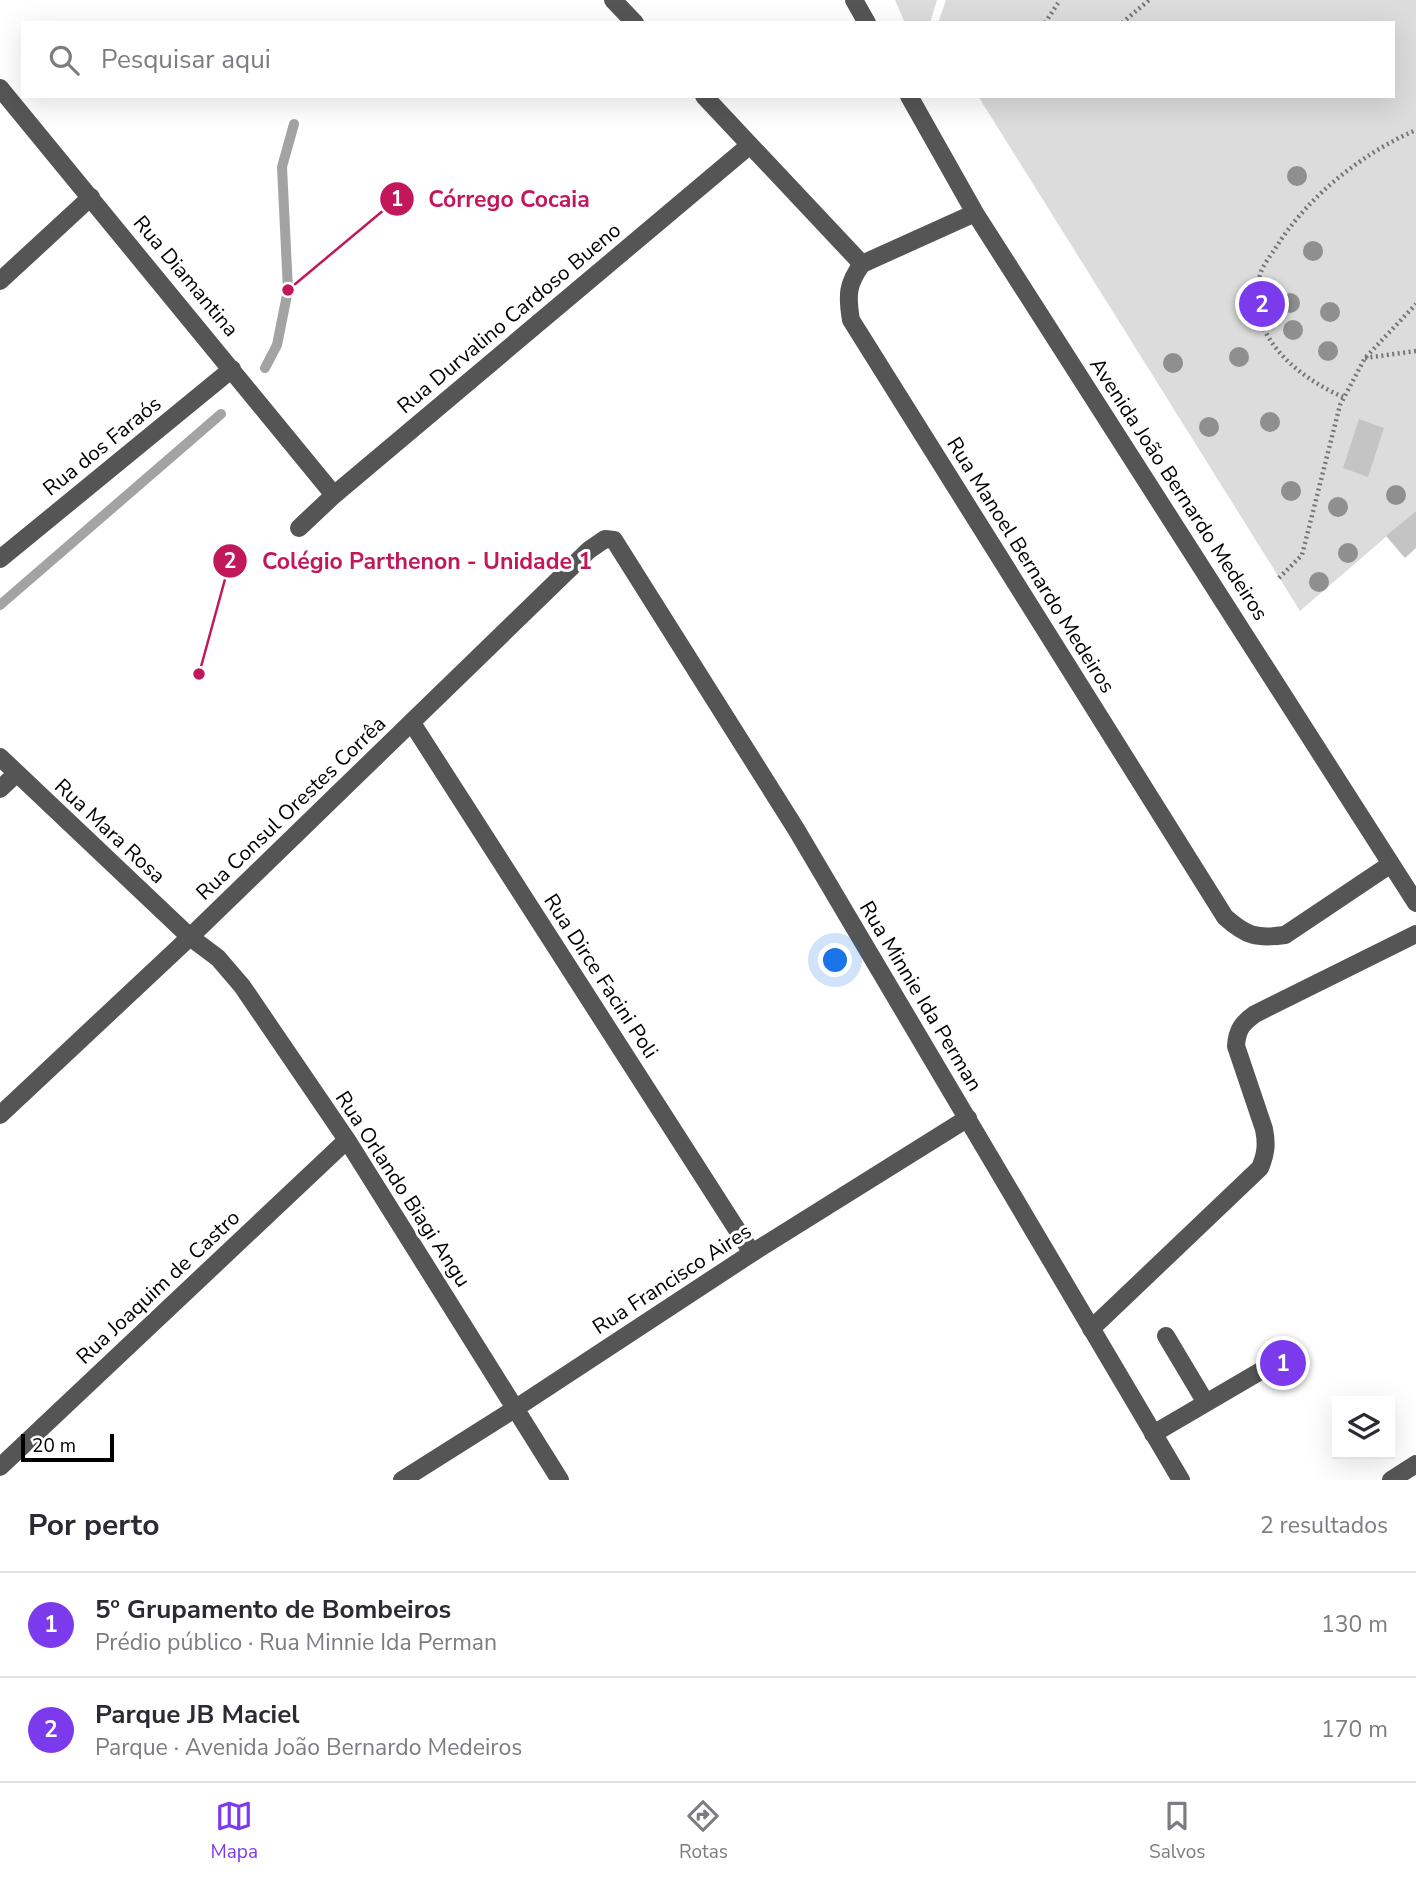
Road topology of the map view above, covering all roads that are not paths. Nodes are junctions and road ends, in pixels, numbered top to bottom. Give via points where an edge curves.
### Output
1 (613, 0) edge
2 (633, 21) edge
3 (0, 88) edge
4 (706, 98) edge
5 (910, 98) edge
6 (750, 145) junction
7 (91, 197) junction
8 (975, 213) junction
9 (862, 264) junction
10 (0, 281) edge
11 (232, 369) junction
12 (334, 495) junction
13 (299, 528) dead end
14 (614, 540) joint
15 (0, 559) edge
16 (412, 723) junction
17 (0, 757) edge
18 (16, 774) junction
19 (0, 789) edge
20 (1391, 864) junction
21 (1410, 879) edge
22 (1416, 903) edge
23 (1416, 934) edge
24 (190, 937) junction
25 (0, 1115) edge
26 (968, 1118) junction
27 (347, 1140) junction
28 (752, 1253) junction
29 (1091, 1329) junction
30 (1166, 1336) dead end
31 (1271, 1365) dead end
32 (1206, 1403) junction
33 (516, 1408) junction
34 (1153, 1434) junction
35 (1416, 1464) edge
36 (0, 1467) edge
37 (402, 1480) edge
38 (560, 1480) edge
39 (1181, 1480) edge
40 (1391, 1480) edge

1 - 2 street
3 - 7 street, Rua Diamantina
4 - 6 street
5 - 8 street, Avenida João Bernardo Medeiros
6 - 9 street
6 - 12 street, Rua Durvalino Cardoso Bueno
7 - 10 street
7 - 11 street, Rua Diamantina
8 - 9 street
8 - 20 street, Avenida João Bernardo Medeiros
9 - 20 street, Rua Manoel Bernardo Medeiros via 853,276 848,297 851,320 1225,917 1252,935 1285,934
11 - 12 street, Rua Diamantina
11 - 15 street, Rua dos Faraós
12 - 13 street, Rua Durvalino Cardoso Bueno
14 - 16 street, Rua Consul Orestes Corrêa via 605,539 589,550
14 - 26 street, Rua Minnie Ida Perman via 796,830
16 - 24 street, Rua Consul Orestes Corrêa
16 - 28 street, Rua Dirce Facini Poli
17 - 18 street, Rua Mara Rosa
18 - 19 street
18 - 24 street, Rua Mara Rosa
20 - 21 street, Avenida João Bernardo Medeiros
21 - 22 street, Avenida João Bernardo Medeiros
23 - 29 street via 1244,1021 1236,1046 1267,1141 1260,1168
24 - 25 street, Rua Consul Orestes Corrêa
24 - 27 street, Rua Orlando Biagi Angu via 218,958 242,986
26 - 28 street, Rua Francisco Aires
26 - 29 street, Rua Minnie Ida Perman
27 - 33 street, Rua Orlando Biagi Angu
27 - 36 street, Rua Joaquim de Castro
28 - 33 street, Rua Francisco Aires
29 - 34 street, Rua Minnie Ida Perman
30 - 32 street
31 - 32 street
32 - 34 street
33 - 37 street, Rua Francisco Aires
33 - 38 street, Rua Orlando Biagi Angu
34 - 39 street, Rua Minnie Ida Perman
35 - 40 street

